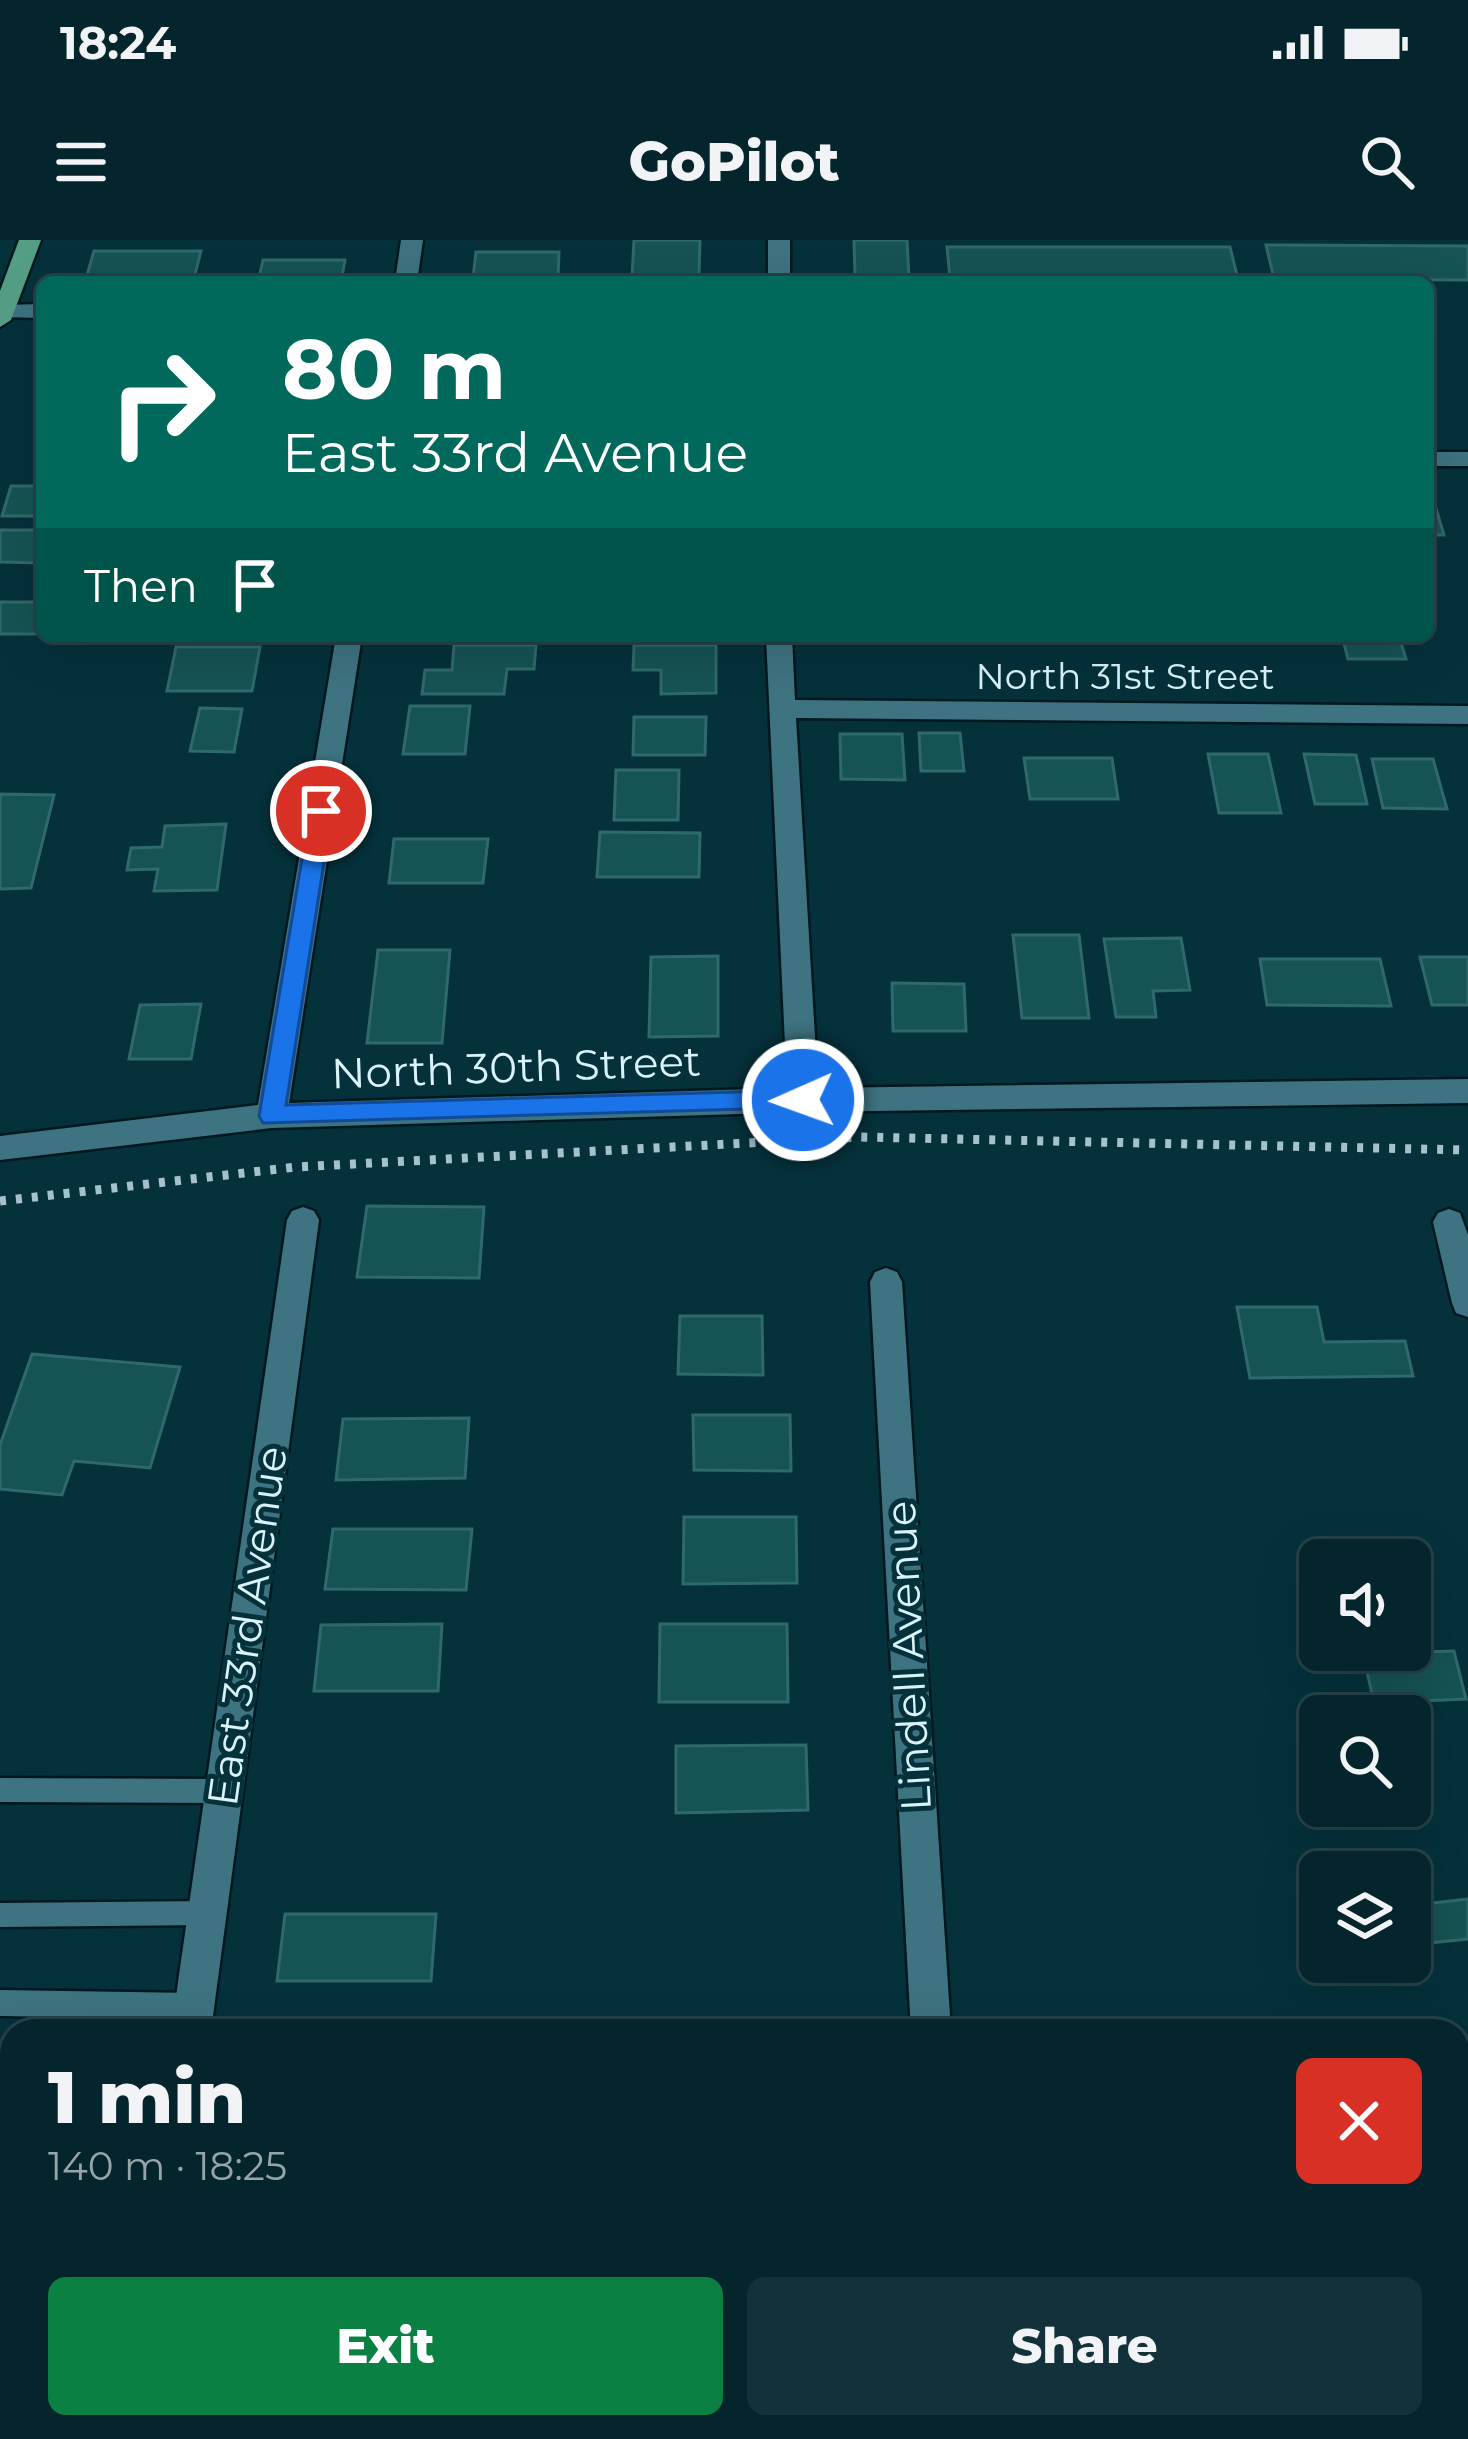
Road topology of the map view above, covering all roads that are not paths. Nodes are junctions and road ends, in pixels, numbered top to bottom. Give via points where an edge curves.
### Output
1 (30, 240) edge
2 (412, 240) edge
3 (779, 240) edge
4 (407, 276) edge
5 (779, 276) edge
6 (36, 312) edge
7 (2, 315) edge
8 (1434, 458) edge
9 (1468, 459) edge
10 (348, 642) edge
11 (779, 642) edge
12 (780, 709) junction
13 (1468, 715) edge
14 (1468, 1091) edge
15 (803, 1100) junction
16 (272, 1116) junction
17 (0, 1148) edge
18 (304, 1220) dead end
19 (1449, 1222) dead end
20 (886, 1282) dead end
21 (1468, 1304) edge
22 (0, 1790) edge
23 (224, 1791) junction
24 (208, 1913) junction
25 (0, 1915) edge
26 (0, 2003) edge
27 (193, 2019) edge
28 (930, 2019) edge

1 - 7 main road
2 - 4 street
3 - 5 street
6 - 7 street
8 - 9 street
10 - 16 street
11 - 12 street
12 - 13 street, North 31st Street
12 - 15 street
14 - 15 street, North 30th Street
15 - 16 street, North 30th Street
16 - 17 street, North 30th Street
18 - 23 street, East 33rd Avenue
19 - 21 street
20 - 28 street, Lindell Avenue
22 - 23 lane
23 - 24 street, East 33rd Avenue
24 - 25 lane
24 - 27 street, East 33rd Avenue
26 - 27 lane

